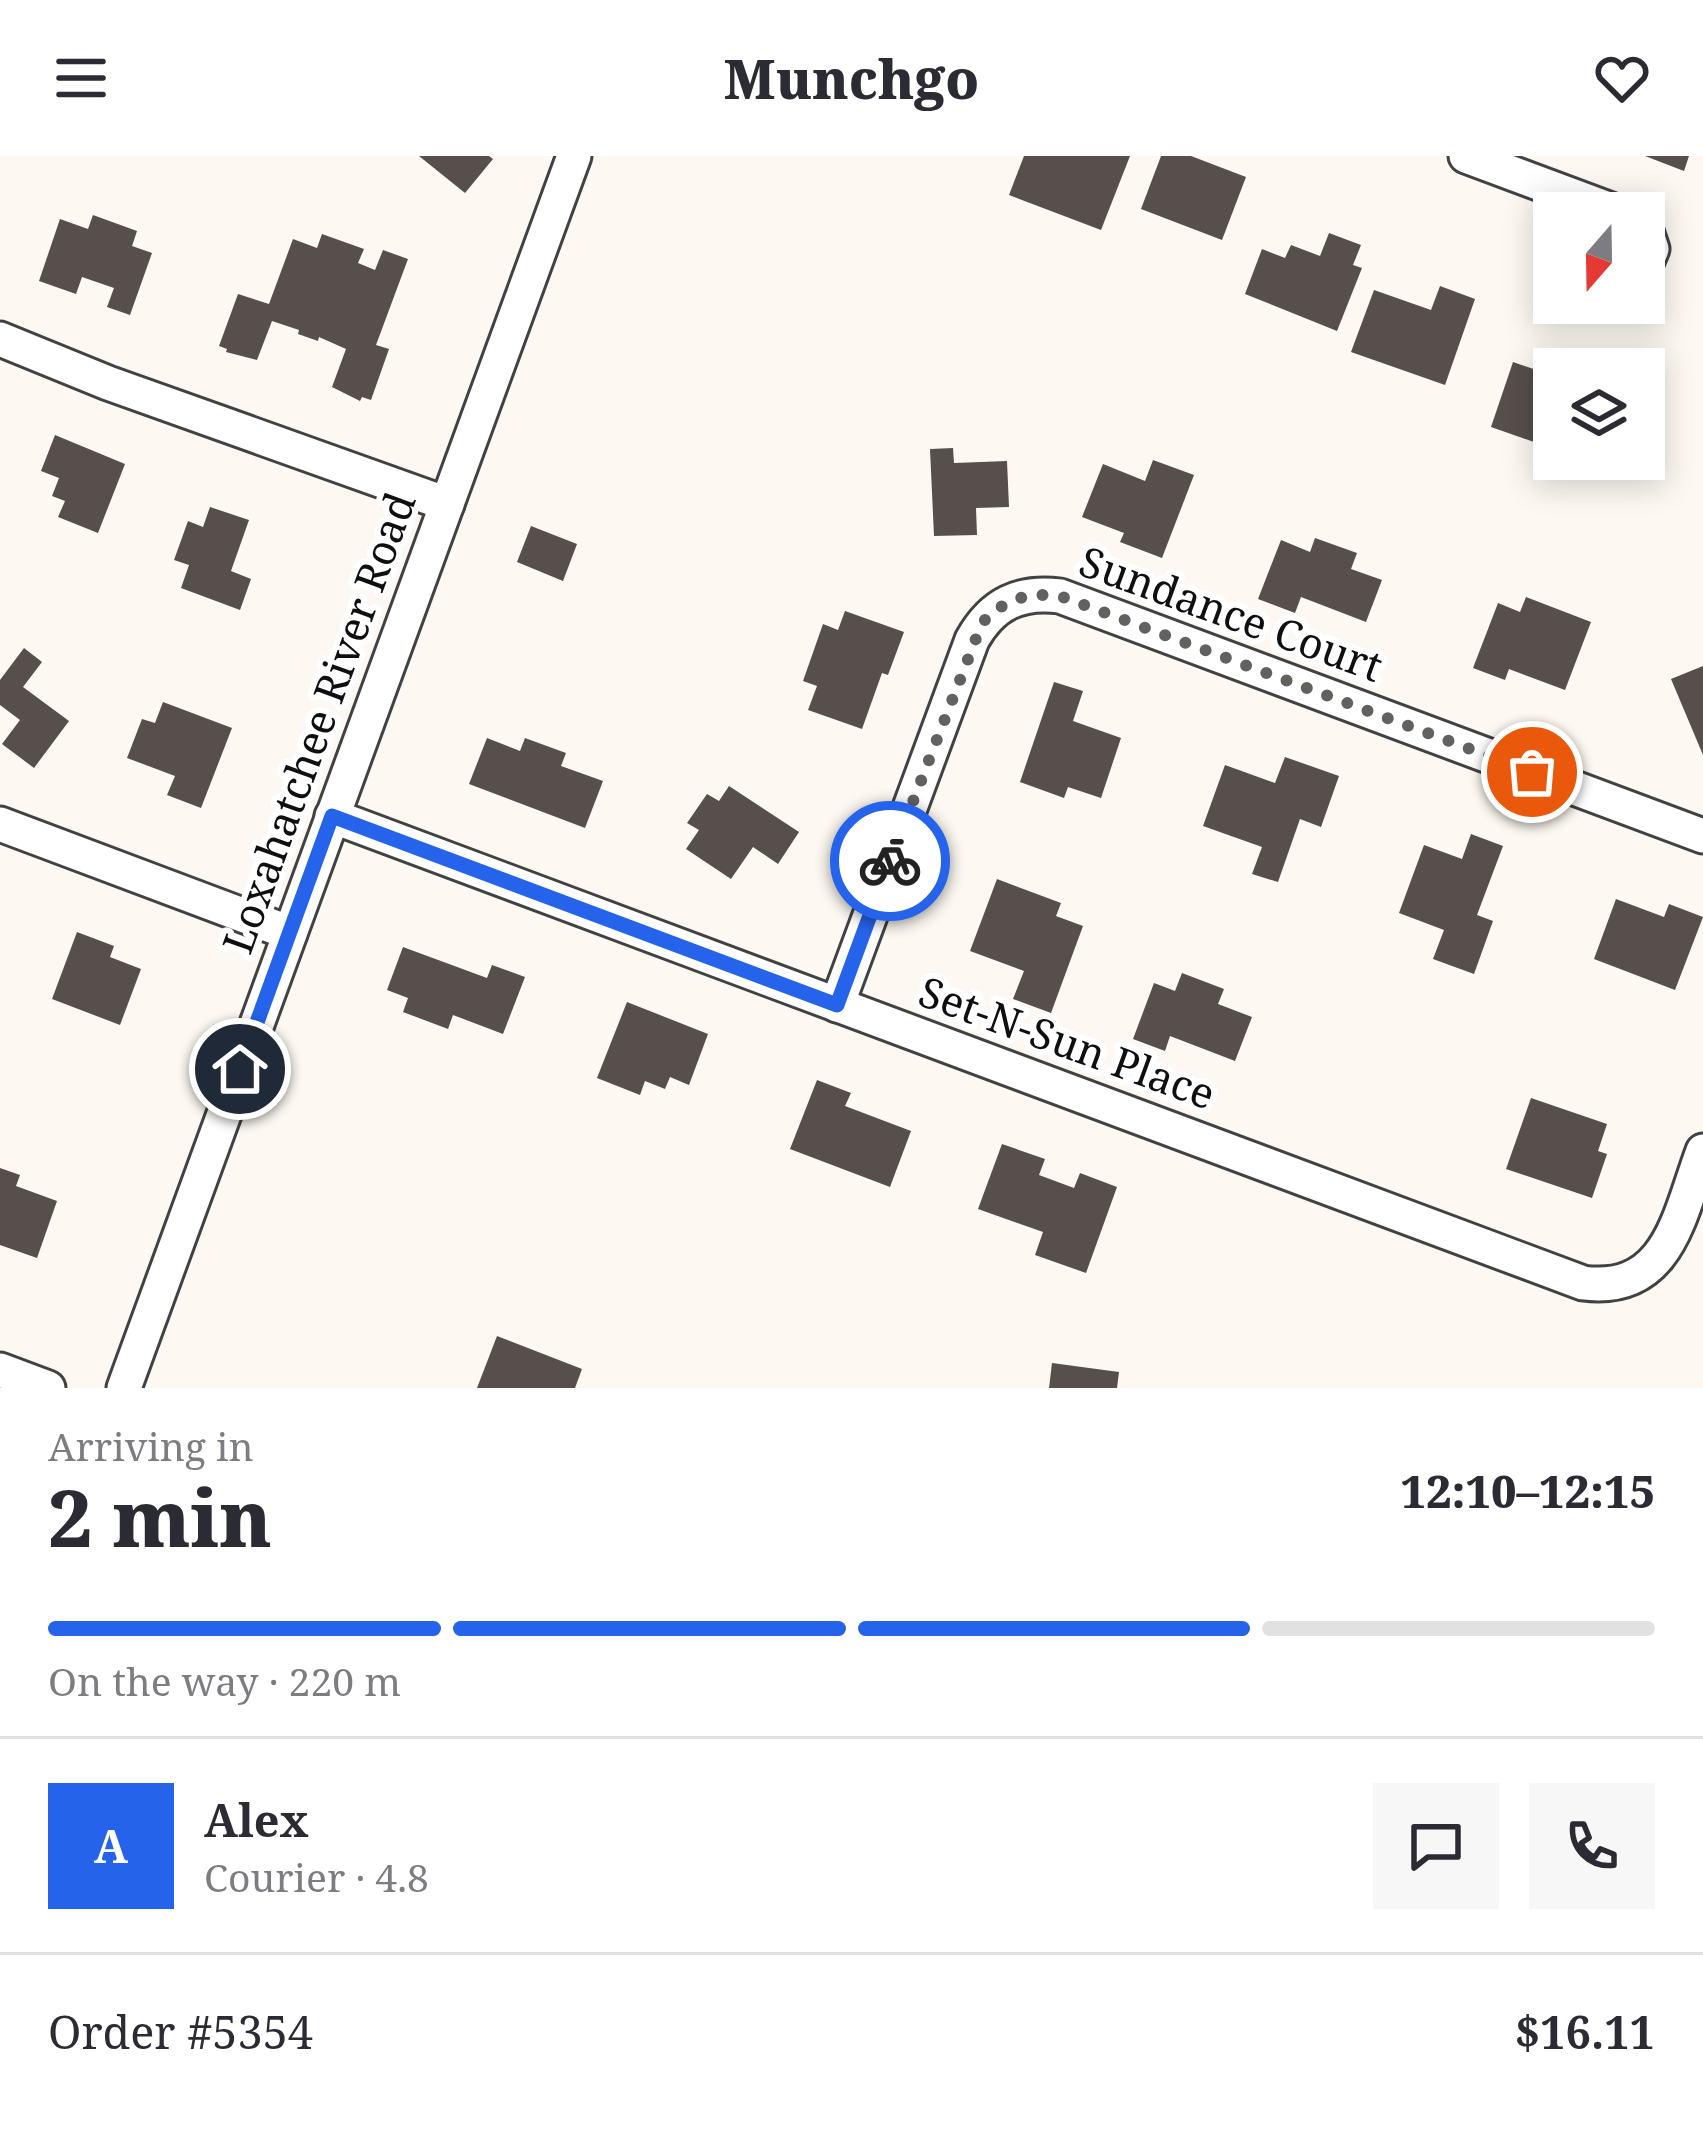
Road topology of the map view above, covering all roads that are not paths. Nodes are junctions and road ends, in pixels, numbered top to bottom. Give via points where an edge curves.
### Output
1 (574, 156) edge
2 (1466, 156) edge
3 (1554, 192) edge
4 (0, 339) edge
5 (447, 504) junction
6 (332, 816) junction
7 (0, 824) edge
8 (1703, 836) edge
9 (290, 933) junction
10 (837, 1005) junction
11 (1703, 1151) edge
12 (0, 1370) edge
13 (48, 1388) edge
14 (124, 1388) edge

1 - 5 street, Loxahatchee River Road
2 - 3 street
4 - 5 street
5 - 6 street, Loxahatchee River Road
6 - 9 street, Loxahatchee River Road
6 - 10 street, Set-N-Sun Place
7 - 9 street
8 - 10 street, Sundance Court via 1038,593 997,608 972,640
9 - 14 street, Loxahatchee River Road
10 - 11 street, Set-N-Sun Place via 1583,1283 1626,1282 1661,1256
12 - 13 street

